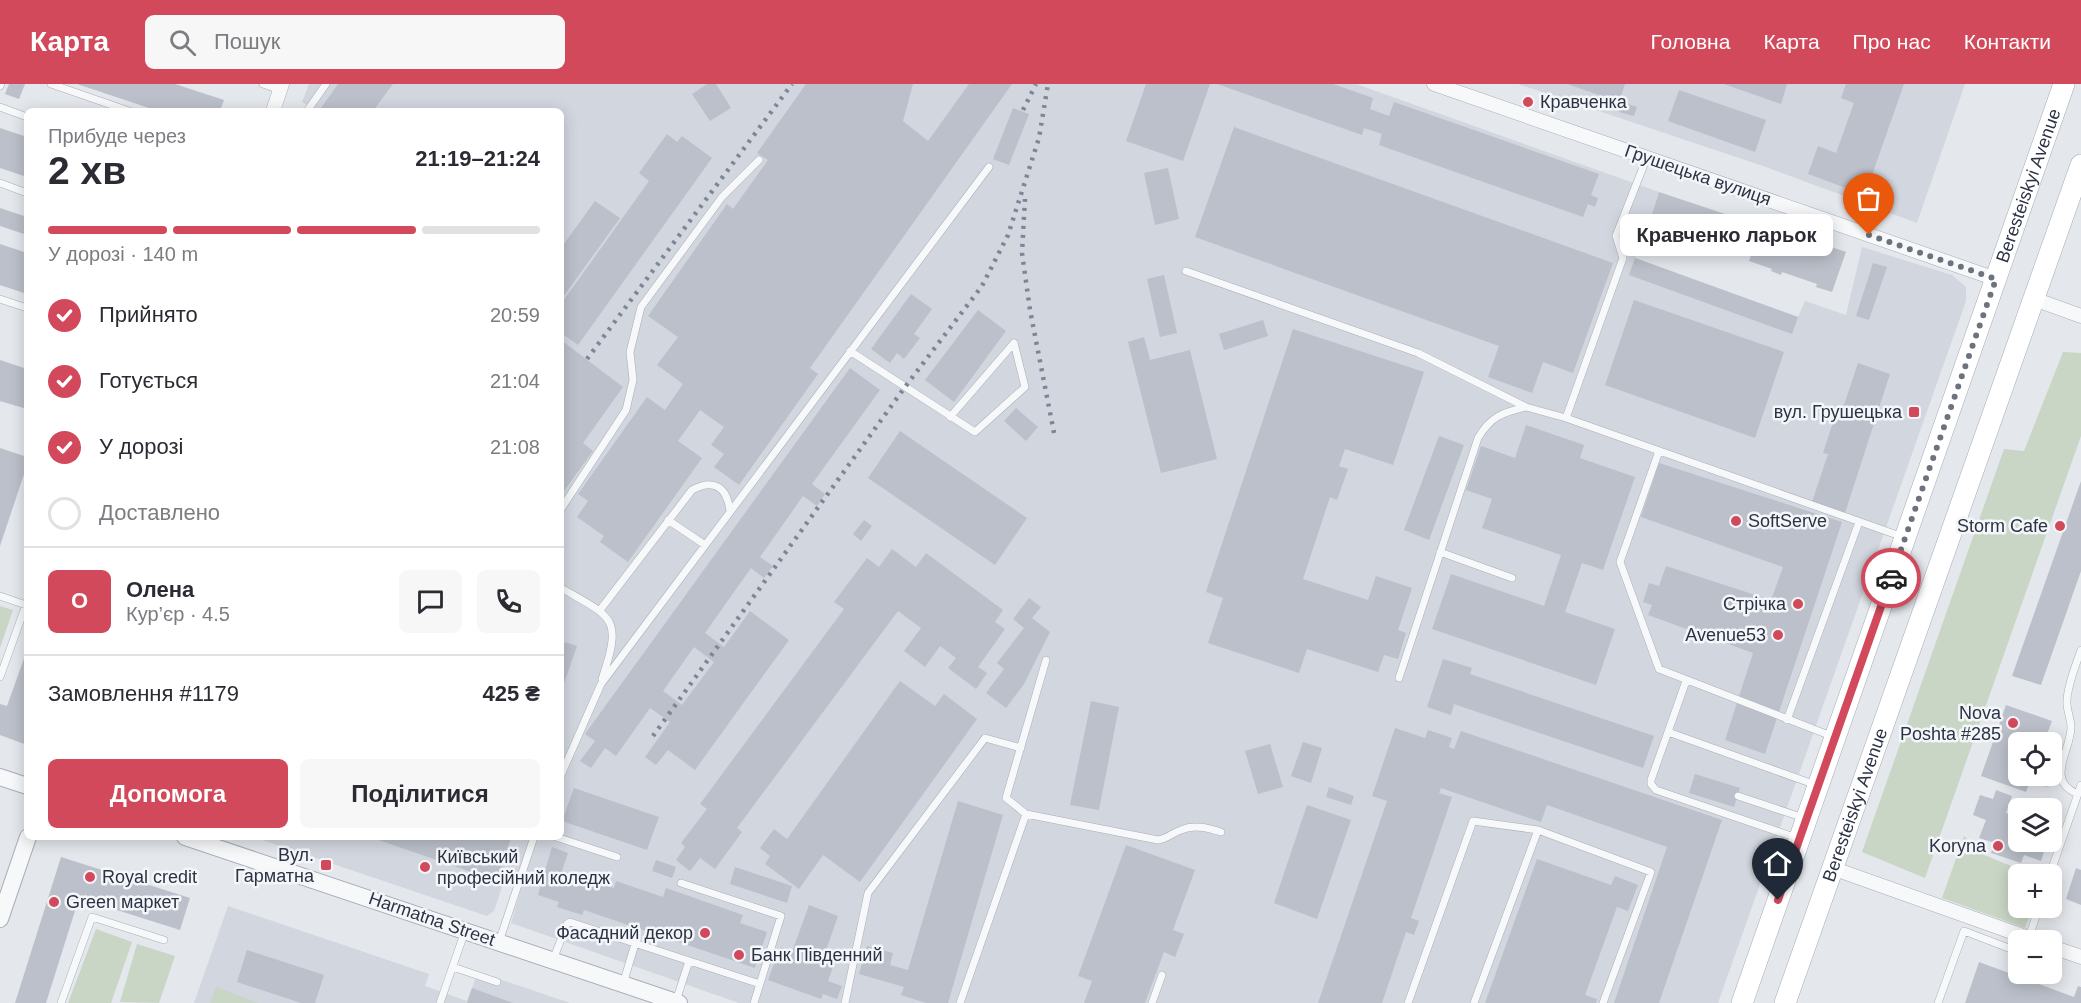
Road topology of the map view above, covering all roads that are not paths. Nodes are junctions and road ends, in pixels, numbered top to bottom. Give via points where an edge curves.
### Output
1 (51, 84) edge
2 (263, 84) edge
3 (326, 84) edge
4 (1434, 84) edge
5 (2064, 84) edge
6 (281, 87) edge
7 (0, 107) edge
8 (120, 108) edge
9 (274, 108) edge
10 (309, 108) edge
11 (24, 116) edge
12 (1647, 157) junction
13 (759, 160) dead end
14 (2081, 165) edge
15 (989, 166) dead end
16 (0, 183) edge
17 (24, 192) edge
18 (1186, 271) dead end
19 (1996, 279) junction
20 (0, 299) edge
21 (2034, 299) junction
22 (24, 307) edge
23 (2081, 316) edge
24 (850, 351) junction
25 (1526, 407) junction
26 (950, 417) junction
27 (1566, 418) junction
28 (1659, 451) junction
29 (564, 504) edge
30 (730, 511) junction
31 (668, 520) junction
32 (1859, 522) junction
33 (1905, 538) junction
34 (705, 545) junction
35 (1440, 552) junction
36 (1512, 578) dead end
37 (564, 590) edge
38 (0, 596) edge
39 (24, 602) edge
40 (24, 609) edge
41 (600, 610) junction
42 (2081, 650) edge
43 (1046, 660) dead end
44 (0, 677) edge
45 (1399, 678) dead end
46 (1686, 681) junction
47 (601, 684) junction
48 (1787, 720) junction
49 (1668, 732) junction
50 (1835, 738) junction
51 (1021, 748) junction
52 (564, 768) edge
53 (0, 777) edge
54 (24, 785) edge
55 (2081, 785) edge
56 (1818, 786) junction
57 (2078, 794) junction
58 (1738, 796) dead end
59 (1026, 814) junction
60 (1803, 829) junction
61 (1538, 830) junction
62 (1221, 832) dead end
63 (27, 840) edge
64 (194, 840) edge
65 (533, 840) edge
66 (564, 840) edge
67 (617, 857) dead end
68 (2054, 864) edge
69 (1832, 868) junction
70 (681, 883) dead end
71 (0, 919) edge
72 (465, 931) junction
73 (2008, 932) edge
74 (164, 940) dead end
75 (499, 942) junction
76 (635, 944) junction
77 (2008, 948) edge
78 (2062, 950) edge
79 (2081, 957) edge
80 (554, 960) junction
81 (689, 961) junction
82 (453, 967) junction
83 (1162, 975) dead end
84 (496, 982) dead end
85 (623, 984) junction
86 (760, 984) junction
87 (677, 1002) edge
88 (61, 1003) edge
89 (440, 1003) edge
90 (754, 1003) edge
91 (845, 1003) edge
92 (960, 1003) edge
93 (1152, 1003) edge
94 (1408, 1003) edge
95 (1474, 1003) edge
96 (1603, 1003) edge
97 (1742, 1003) edge
98 (1785, 1003) edge
99 (1938, 1003) edge

1 - 8 lane
2 - 6 lane
3 - 10 lane
4 - 12 street, Грушецька вулиця
5 - 19 main road, Beresteiskyi Avenue
6 - 9 street
7 - 11 lane
12 - 19 street, Грушецька вулиця
12 - 27 lane via 1616,236 1623,258
13 - 29 lane via 722,197 640,307 630,352 633,380 626,410
14 - 21 main road, Beresteiskyi Avenue
15 - 24 lane
16 - 17 lane
18 - 25 lane via 1418,353
19 - 33 main road, Beresteiskyi Avenue
20 - 22 lane
21 - 23 street
21 - 69 main road, Beresteiskyi Avenue
24 - 26 lane
24 - 30 lane
25 - 27 lane
25 - 35 lane via 1486,424
26 - 26 lane via 975,432 1025,387 1014,343
27 - 28 lane
28 - 32 lane
28 - 46 lane via 1620,565 1659,669
30 - 31 lane via 728,497 718,486 704,483 692,490
30 - 34 lane
31 - 34 lane
31 - 41 lane
32 - 33 lane
32 - 48 lane
33 - 50 main road, Beresteiskyi Avenue
34 - 47 lane
35 - 36 lane
35 - 45 lane
37 - 41 lane
38 - 39 lane
40 - 44 lane
41 - 47 lane via 614,638
42 - 57 lane via 2068,690 2071,726 2060,767 2064,784
43 - 51 lane
46 - 48 lane
46 - 49 lane
47 - 52 lane
48 - 50 lane
49 - 56 lane
49 - 60 lane via 1651,780 1656,790
50 - 56 main road, Beresteiskyi Avenue
51 - 59 lane via 1006,798
51 - 91 lane via 985,738 868,893
53 - 54 street
55 - 57 lane
56 - 60 main road, Beresteiskyi Avenue
57 - 68 lane
58 - 60 lane
59 - 62 lane via 1158,840 1191,827
59 - 92 lane
60 - 97 main road, Beresteiskyi Avenue
61 - 94 lane via 1473,821
61 - 95 lane
61 - 96 lane via 1651,872
63 - 71 street
64 - 72 street, Harmatna Street
65 - 75 lane
66 - 67 lane
69 - 73 street
69 - 98 main road, Beresteiskyi Avenue
70 - 86 lane via 781,916
72 - 75 street, Harmatna Street
72 - 82 lane
74 - 88 lane via 92,917
75 - 80 street, Harmatna Street
76 - 80 lane via 569,922
76 - 81 lane
76 - 85 lane
77 - 99 lane via 1964,932
78 - 79 street
80 - 85 street, Harmatna Street
81 - 86 lane
81 - 87 lane
82 - 84 lane
82 - 89 lane
83 - 93 lane
85 - 87 street, Harmatna Street
86 - 90 lane

